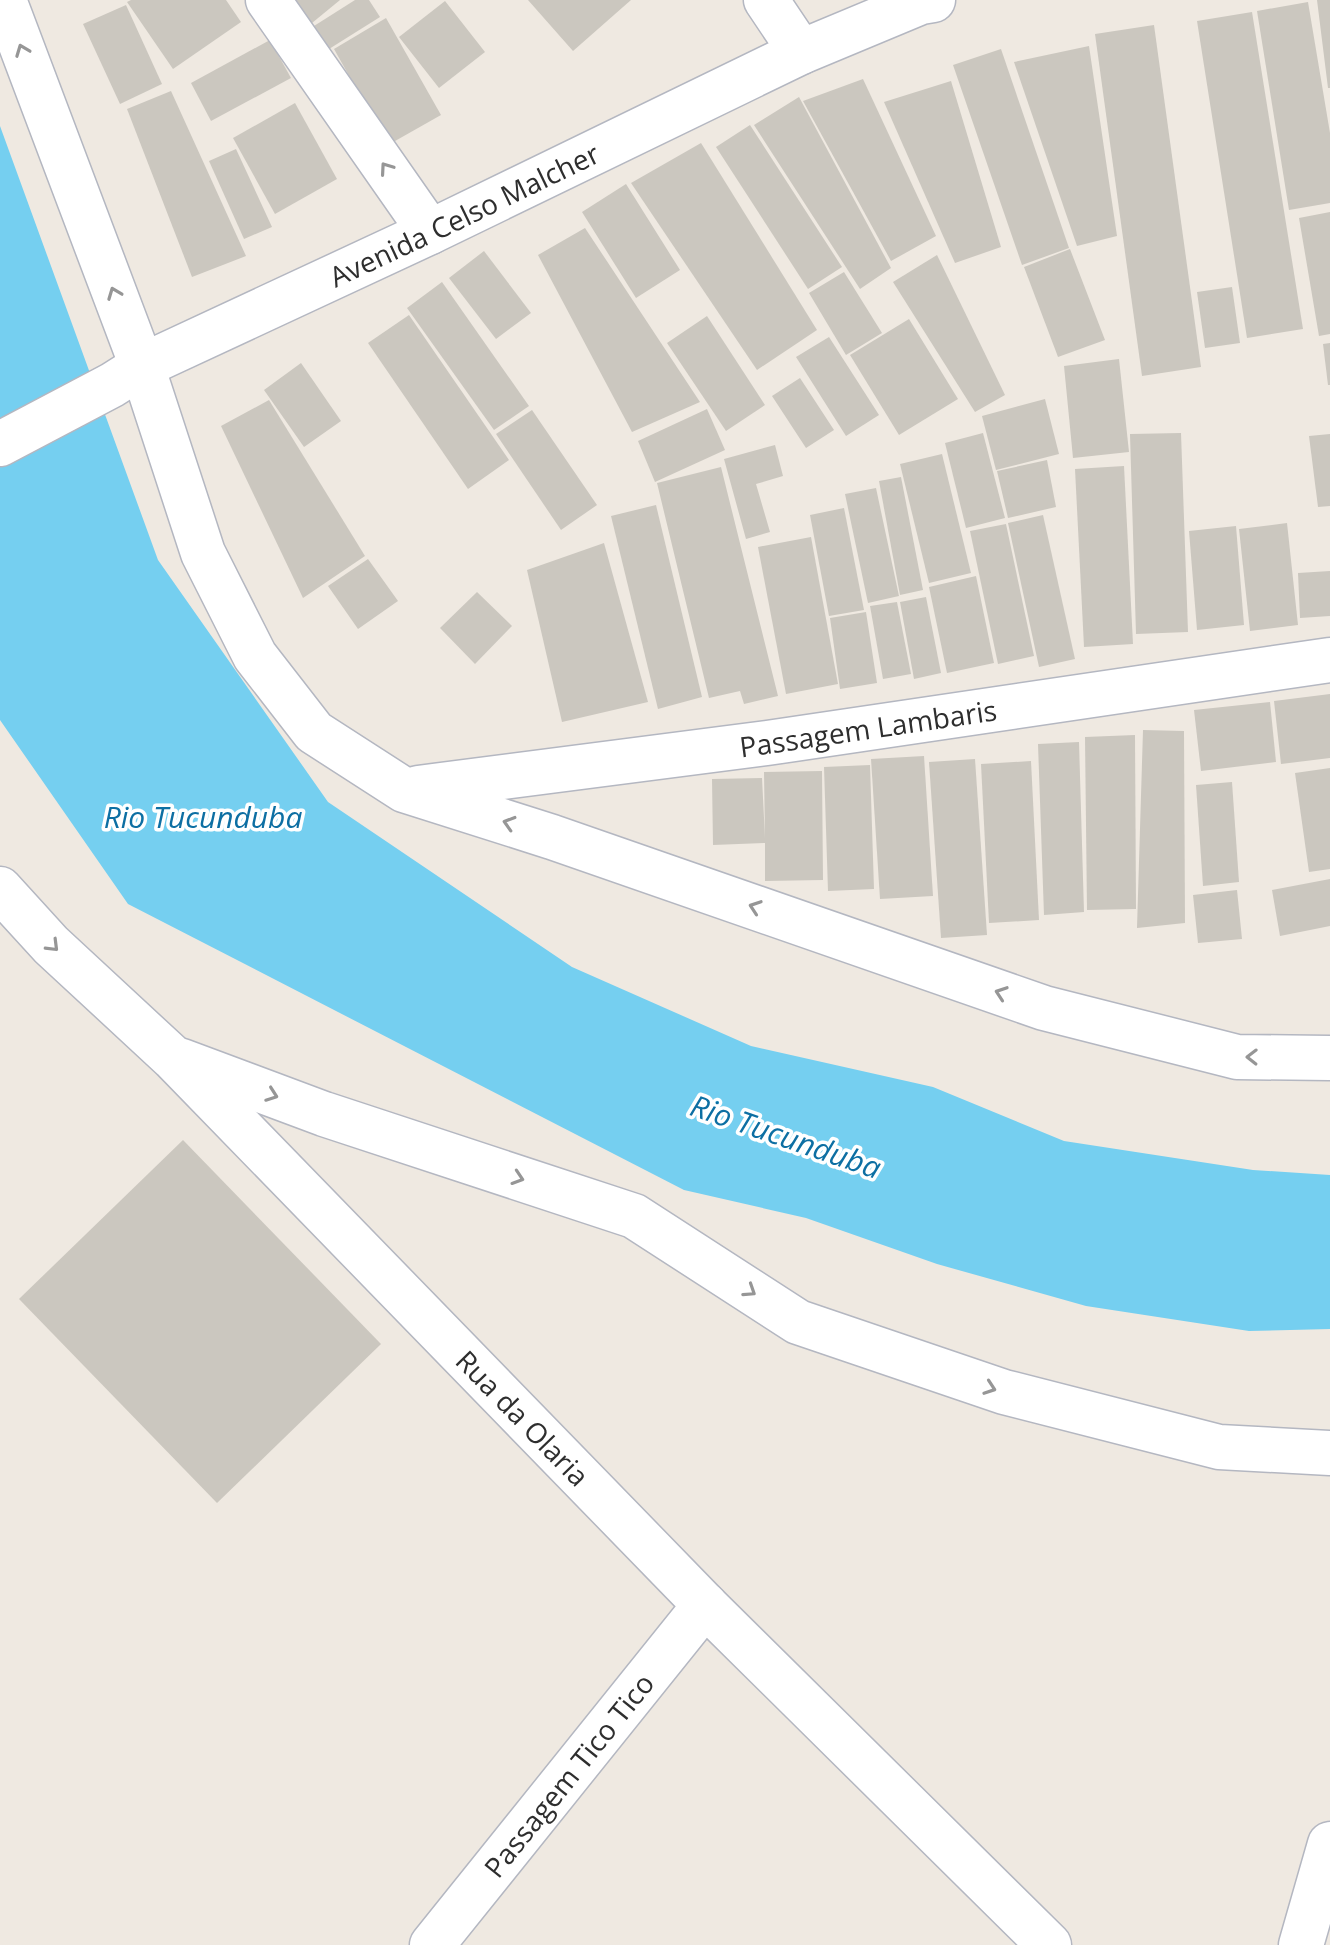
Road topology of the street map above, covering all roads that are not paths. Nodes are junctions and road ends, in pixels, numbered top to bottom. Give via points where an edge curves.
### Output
1 (4, 0) edge
2 (268, 0) edge
3 (766, 0) edge
4 (925, 1) edge
5 (801, 52) junction
6 (430, 232) junction
7 (127, 376) junction
8 (0, 444) edge
9 (1330, 660) edge
10 (404, 790) junction
11 (0, 889) edge
12 (173, 1058) junction
13 (1330, 1058) edge
14 (1330, 1453) edge
15 (705, 1605) junction
16 (1330, 1844) edge
17 (432, 1945) edge
18 (1049, 1945) edge
19 (1301, 1945) edge

7 -> 1 street
6 -> 2 street
3 - 5 street
4 - 5 street, Avenida Celso Malcher
5 - 6 street, Avenida Celso Malcher
6 - 7 street, Avenida Celso Malcher
7 - 8 street, Avenida Celso Malcher
7 - 10 street via 203,553 255,656 314,732
9 - 10 street, Passagem Lambaris
13 -> 10 street via 1237,1057 1044,1008
11 -> 12 street, Rua da Olaria via 51,945
12 -> 14 street via 324,1114 634,1216 798,1322 1004,1392 1219,1447
12 - 15 street, Rua da Olaria
15 - 17 street, Passagem Tico Tico
15 - 18 street, Rua da Olaria
16 - 19 street

